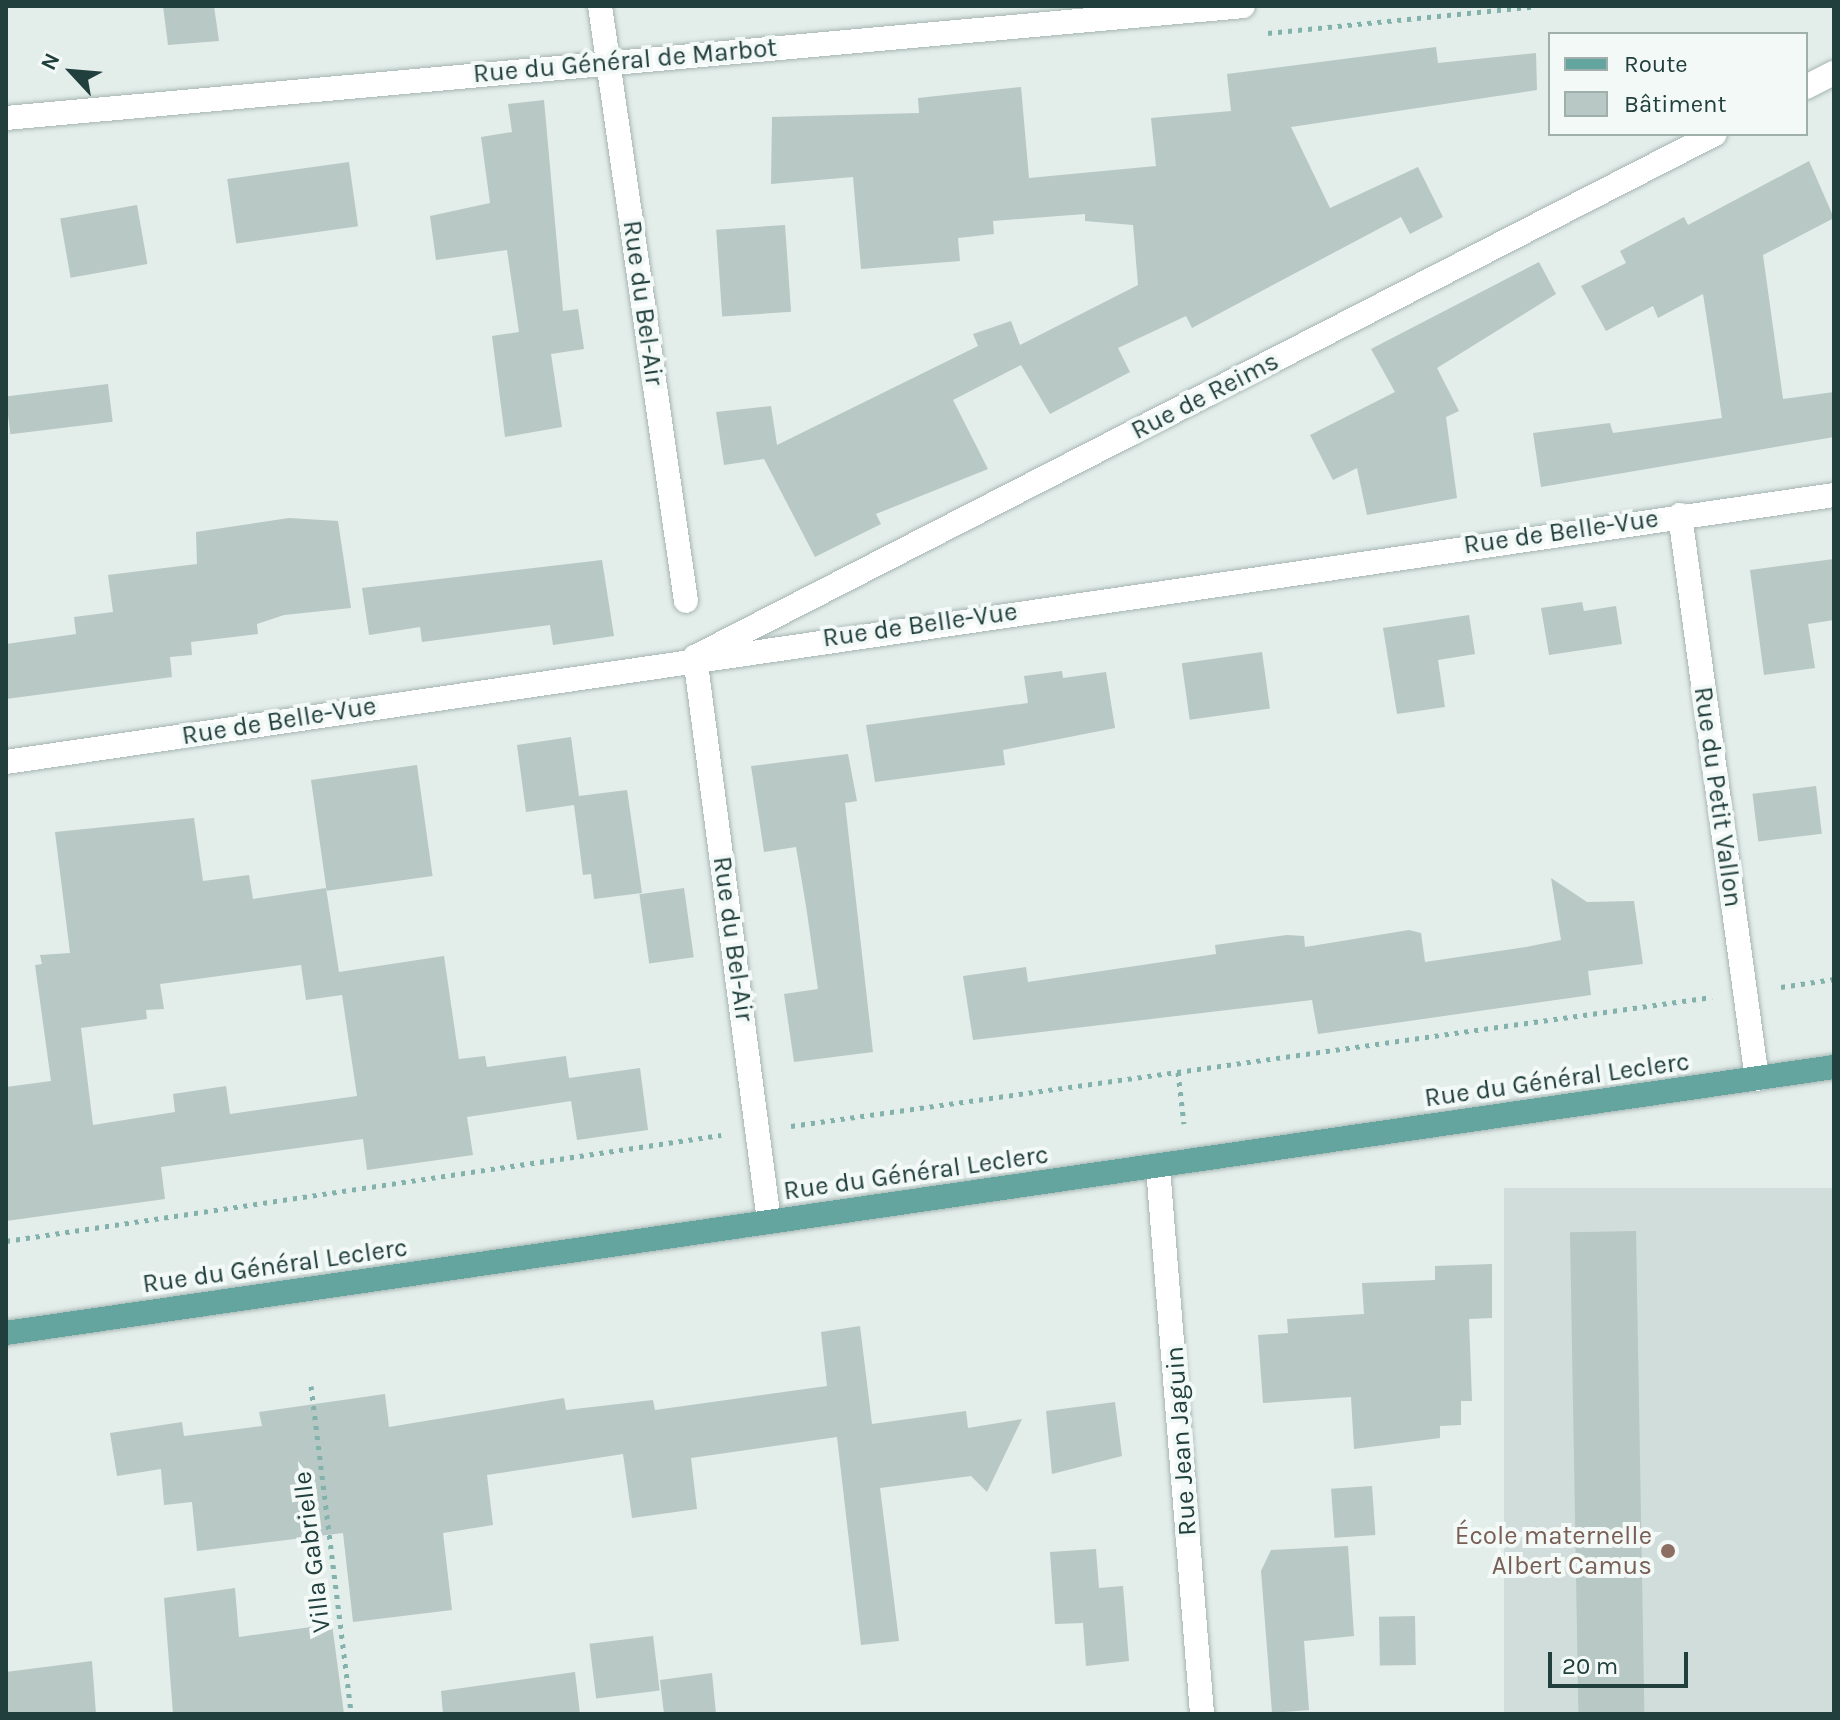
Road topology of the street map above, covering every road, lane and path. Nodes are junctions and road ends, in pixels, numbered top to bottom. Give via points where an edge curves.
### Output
1 (600, 6) edge
2 (1243, 6) edge
3 (608, 62) junction
4 (1834, 73) edge
5 (1808, 86) edge
6 (6, 118) edge
7 (1711, 136) edge
8 (1834, 495) edge
9 (1680, 515) junction
10 (686, 601) dead end
11 (695, 657) junction
12 (6, 762) edge
13 (1834, 979) edge
14 (1775, 988) dead end
15 (1725, 995) dead end
16 (1834, 1067) edge
17 (1178, 1072) junction
18 (1757, 1079) junction
19 (1184, 1124) dead end
20 (792, 1125) dead end
21 (736, 1133) dead end
22 (1158, 1168) junction
23 (769, 1221) junction
24 (6, 1241) edge
25 (6, 1333) edge
26 (311, 1386) dead end
27 (351, 1714) edge
28 (1202, 1714) edge

1 - 3 street, Rue du Bel-Air
2 - 3 street, Rue du Général de Marbot
3 - 6 street, Rue du Général de Marbot
3 - 10 street, Rue du Bel-Air
4 - 5 street
7 - 11 street, Rue de Reims
8 - 9 street, Rue de Belle-Vue
9 - 11 street, Rue de Belle-Vue
9 - 18 street, Rue du Petit Vallon
11 - 12 street, Rue de Belle-Vue
11 - 23 street, Rue du Bel-Air
13 - 14 path
15 - 17 path
16 - 18 main road, Rue du Général Leclerc
17 - 19 path
17 - 20 path
18 - 22 main road, Rue du Général Leclerc
21 - 24 path
22 - 23 main road, Rue du Général Leclerc
22 - 28 street, Rue Jean Jaguin
23 - 25 main road, Rue du Général Leclerc
26 - 27 path, Villa Gabrielle

